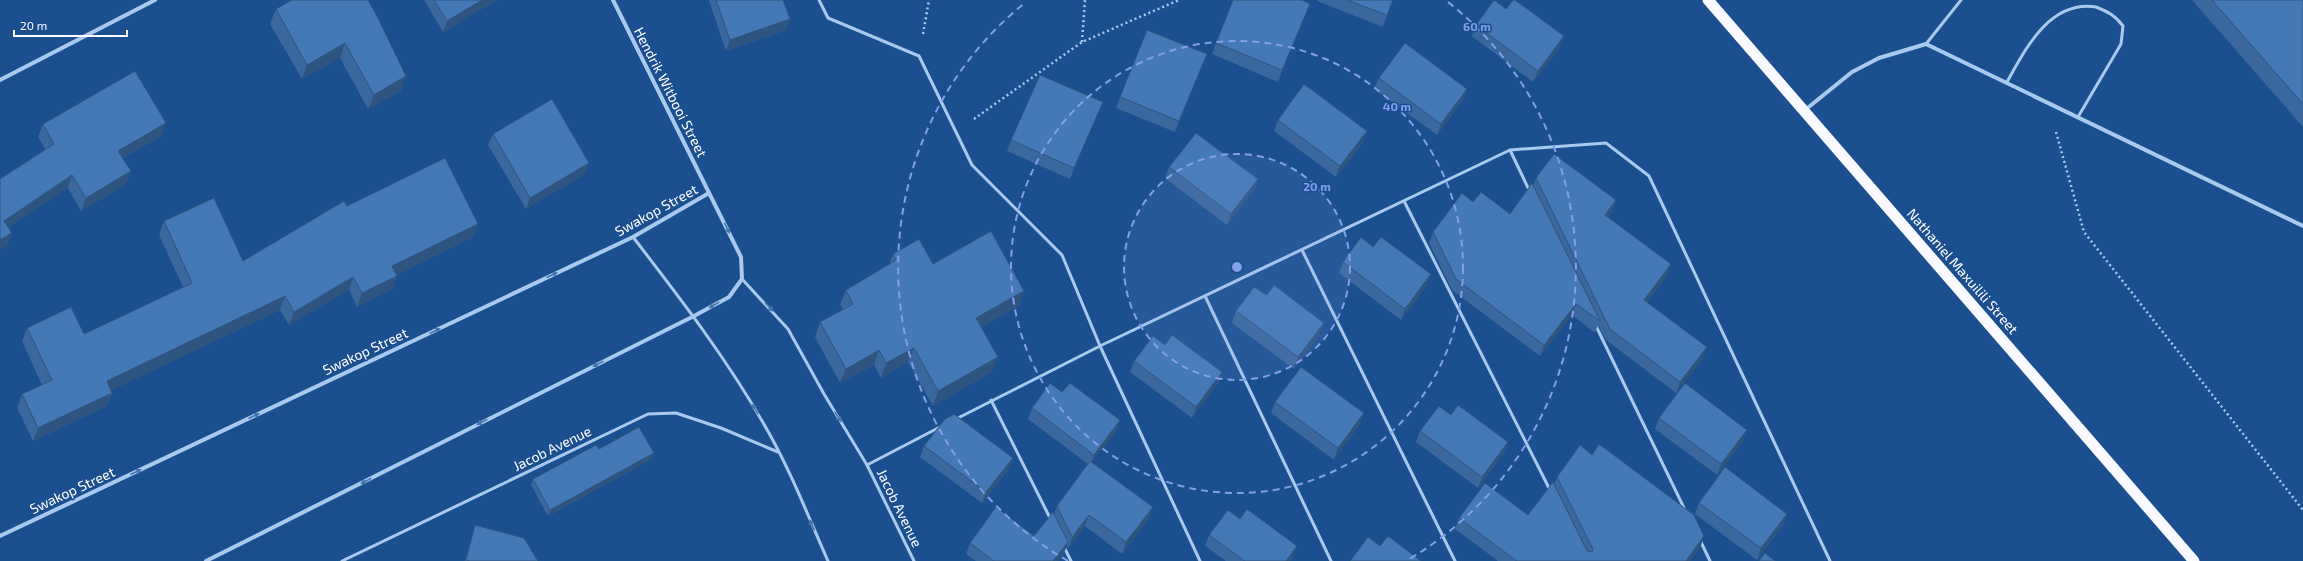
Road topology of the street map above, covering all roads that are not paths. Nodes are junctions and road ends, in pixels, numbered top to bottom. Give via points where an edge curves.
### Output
1 (156, 0) edge
2 (613, 0) edge
3 (819, 0) edge
4 (1708, 0) edge
5 (1961, 0) edge
6 (2070, 5) dead end
7 (2058, 10) dead end
8 (1926, 44) junction
9 (0, 80) edge
10 (2007, 82) junction
11 (1805, 111) junction
12 (2078, 117) junction
13 (1510, 150) junction
14 (710, 193) junction
15 (1534, 200) edge
16 (1404, 201) junction
17 (2303, 226) edge
18 (633, 237) junction
19 (1302, 250) junction
20 (742, 279) junction
21 (1205, 296) junction
22 (694, 316) junction
23 (1593, 320) edge
24 (1100, 346) junction
25 (991, 400) junction
26 (950, 422) edge
27 (943, 425) edge
28 (778, 452) junction
29 (867, 465) junction
30 (1554, 498) edge
31 (1686, 511) edge
32 (1054, 526) edge
33 (1696, 533) edge
34 (0, 536) edge
35 (1061, 540) edge
36 (206, 561) edge
37 (342, 561) edge
38 (828, 561) edge
39 (914, 561) edge
40 (1071, 561) edge
41 (1200, 561) edge
42 (1331, 561) edge
43 (1455, 561) edge
44 (1710, 561) edge
45 (1830, 561) edge
46 (2194, 561) edge

1 - 9 street
2 - 14 street, Hendrik Witbooi Street
3 - 24 lane via 828,18 919,56 972,165 1062,255
4 - 11 highway, Nathaniel Maxuilili Street
5 - 8 lane
6 - 12 lane via 2084,2 2114,14 2123,26 2121,44
7 - 10 lane via 2036,31
8 - 10 street
8 - 11 street via 1879,58 1852,72
10 - 12 street
11 - 46 highway, Nathaniel Maxuilili Street
12 - 17 street
13 - 15 lane
13 - 16 lane
13 - 45 lane via 1606,143 1649,176
14 - 18 street, Swakop Street
14 -> 20 street, Swakop Street via 741,257
16 - 19 lane
16 - 30 lane
18 - 22 lane
34 -> 18 street, Swakop Street
19 - 21 lane
19 - 43 lane
20 -> 22 street via 729,297
20 -> 29 lane, Jacob Avenue via 788,329
21 - 24 lane
21 - 42 lane
28 -> 22 lane via 766,426
22 -> 36 street
23 - 31 lane
24 - 25 lane
24 - 41 lane
25 - 26 lane
25 - 32 lane
27 - 29 lane
28 - 37 lane, Jacob Avenue via 721,428 676,413 648,414
38 -> 28 lane
29 - 39 lane, Jacob Avenue
33 - 44 lane
35 - 40 lane

